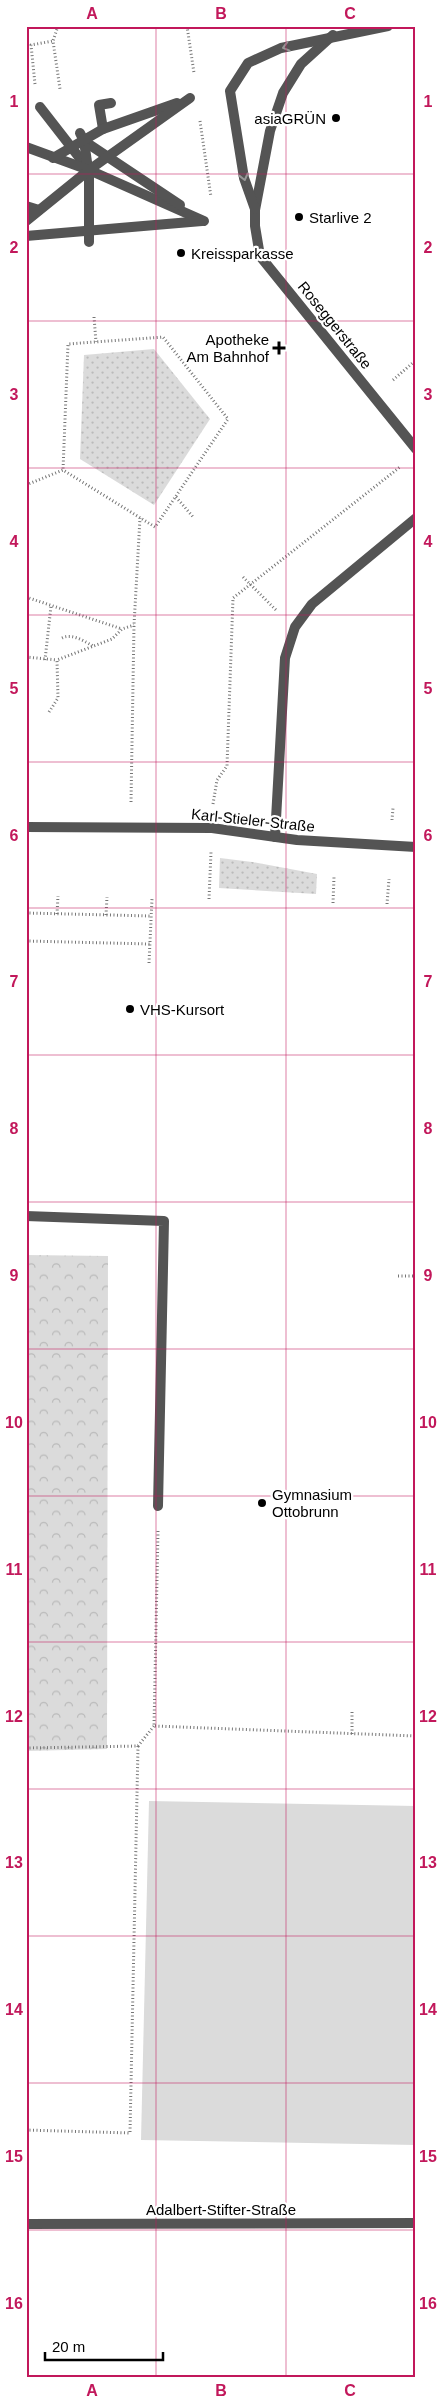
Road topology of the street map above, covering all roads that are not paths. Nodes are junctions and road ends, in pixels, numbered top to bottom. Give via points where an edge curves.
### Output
1 (388, 26) edge
2 (334, 35) junction
3 (110, 103) dead end
4 (40, 107) road end
5 (103, 129) junction
6 (82, 137) junction
7 (26, 147) edge
8 (71, 147) junction
9 (107, 156) junction
10 (53, 158) junction
11 (89, 170) junction
12 (26, 206) edge
13 (39, 210) junction
14 (255, 210) junction
15 (26, 220) edge
16 (204, 221) junction
17 (89, 232) junction
18 (26, 236) edge
19 (89, 242) dead end
20 (416, 449) edge
21 (416, 518) edge
22 (26, 827) edge
23 (275, 837) junction
24 (416, 847) edge
25 (26, 1216) edge
26 (158, 1506) road end
27 (416, 2223) edge
28 (26, 2224) edge

1 - 2 street, Roseggerstraße
2 - 14 street, Roseggerstraße via 301,64 283,93 270,131
2 -> 14 street, Roseggerstraße via 281,48 248,63 230,91 244,178
3 - 5 street via 99,105
4 - 8 street
5 - 6 street
5 - 9 street via 190,98
6 - 8 street
6 - 9 street
6 - 11 street
7 - 10 street
8 - 10 street
8 - 11 street
9 - 11 street
9 - 16 street
10 - 11 street
11 - 13 street
11 - 16 street
11 - 17 street
12 - 13 street
13 - 15 street
14 - 20 street, Roseggerstraße via 260,256
16 - 17 street
17 - 18 street
17 - 19 street
21 - 23 street via 312,604 295,628 285,658
22 - 23 street, Karl-Stieler-Straße via 212,828
23 - 24 street, Karl-Stieler-Straße
25 - 26 street via 164,1221
27 - 28 street, Adalbert-Stifter-Straße

